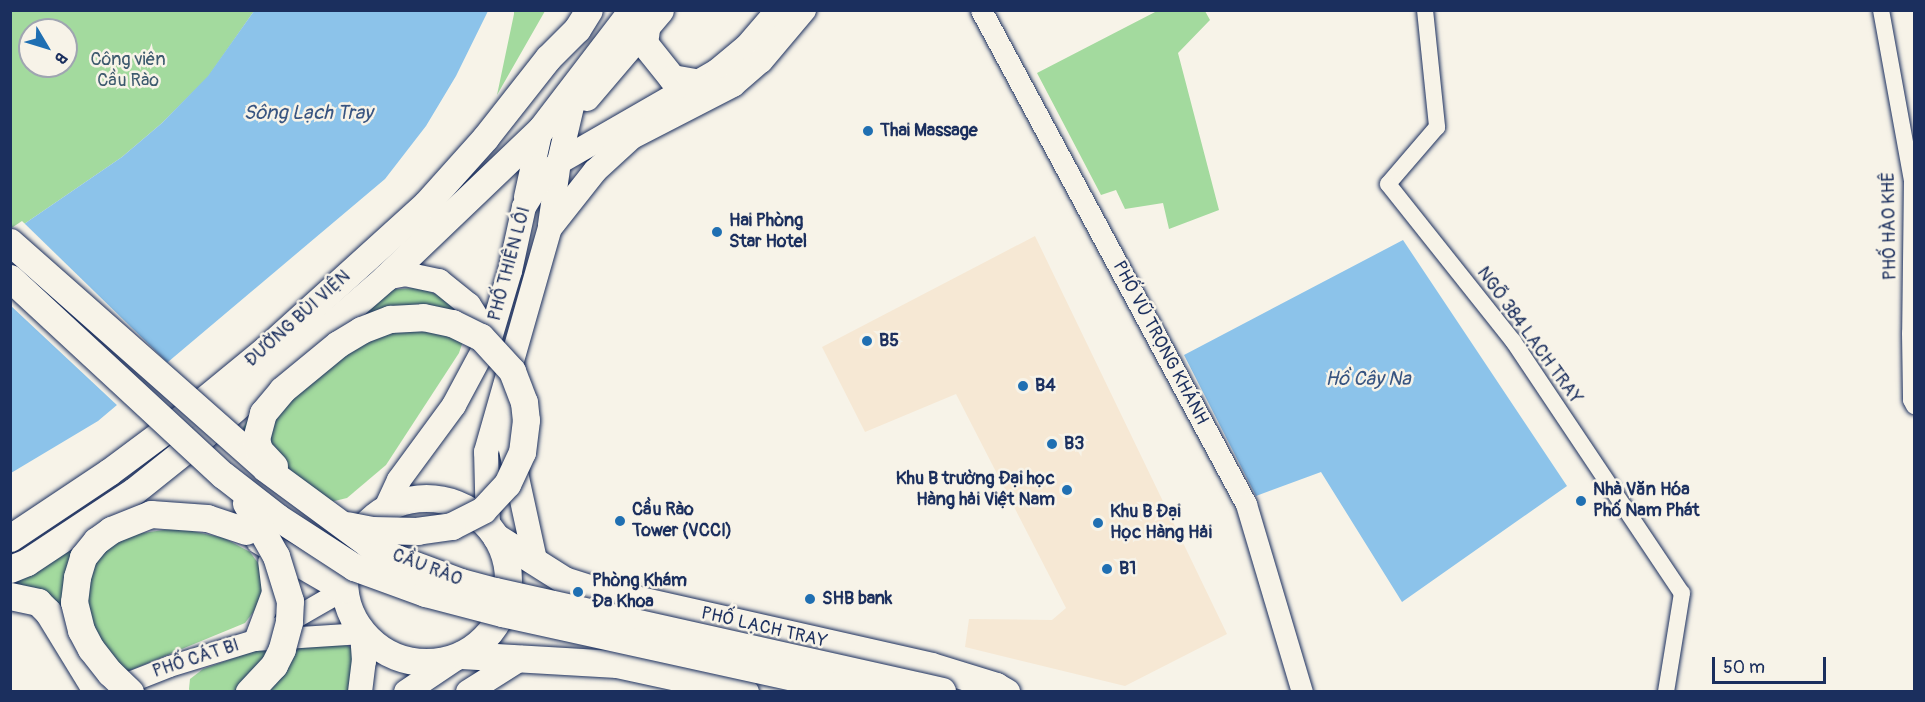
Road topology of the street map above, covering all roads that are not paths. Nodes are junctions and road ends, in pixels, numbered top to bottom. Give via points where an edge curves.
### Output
1 (572, 10) edge
2 (589, 10) edge
3 (778, 10) edge
4 (804, 10) edge
5 (981, 10) edge
6 (1425, 10) edge
7 (1881, 10) edge
8 (646, 17) edge
9 (548, 58) junction
10 (695, 82) junction
11 (575, 98) junction
12 (541, 129) junction
13 (559, 162) junction
14 (524, 207) junction
15 (550, 228) junction
16 (10, 242) edge
17 (10, 278) edge
18 (385, 278) junction
19 (490, 338) junction
20 (500, 399) junction
21 (1914, 406) edge
22 (234, 484) junction
23 (382, 511) junction
24 (342, 525) junction
25 (492, 531) junction
26 (251, 535) junction
27 (10, 538) edge
28 (535, 560) junction
29 (10, 569) edge
30 (344, 589) junction
31 (595, 590) junction
32 (10, 596) edge
33 (362, 633) junction
34 (254, 640) junction
35 (461, 655) junction
36 (522, 658) junction
37 (573, 661) junction
38 (943, 691) edge
39 (97, 692) edge
40 (105, 692) edge
41 (130, 692) edge
42 (249, 692) edge
43 (360, 692) edge
44 (406, 692) edge
45 (468, 692) edge
46 (745, 692) edge
47 (860, 692) edge
48 (1006, 692) edge
49 (1302, 692) edge
50 (1666, 692) edge

1 - 9 main road, ĐƯỜNG BÙI VIỆN
2 - 9 main road, ĐƯỜNG BÙI VIỆN via 577,29
3 - 10 main road, PHỐ THIÊN LÔI via 746,47 717,71
4 - 15 main road, PHỐ THIÊN LÔI via 761,61 734,85 632,137 595,171
5 - 49 street, PHỐ VŨ TRỌNG KHÁNH via 1246,504
6 - 50 street, NGÕ 384 LẠCH TRAY via 1437,127 1388,184 1513,341 1682,593
7 - 21 street, PHỐ HÀO KHÊ via 1912,180 1910,333
8 - 10 main road via 644,43 672,78
8 - 11 main road, ĐƯỜNG BÙI VIỆN via 605,78
9 - 12 main road
9 - 27 main road, ĐƯỜNG BÙI VIỆN via 426,204 266,349 110,472
10 - 13 main road, PHỐ THIÊN LÔI
11 - 12 main road, ĐƯỜNG BÙI VIỆN
11 - 13 main road
12 - 14 main road
12 - 18 main road, ĐƯỜNG BÙI VIỆN
13 - 14 main road, PHỐ THIÊN LÔI
13 - 15 main road
14 - 19 main road, PHỐ THIÊN LÔI
15 - 20 main road, PHỐ THIÊN LÔI
16 - 24 main road, CẦU RÀO, bridge via 266,468
17 - 22 main road, CẦU RÀO, bridge
18 - 19 main road via 405,274 439,281 469,305
18 - 29 main road, ĐƯỜNG BÙI VIỆN via 134,491 27,562
19 - 23 main road, PHỐ THIÊN LÔI via 454,405 399,480
20 - 25 main road, PHỐ THIÊN LÔI via 486,452
20 - 28 main road
22 - 42 main road, bridge via 276,556 290,602 282,649 274,665
22 - 47 main road, CẦU RÀO, bridge via 325,550 399,585 531,621
23 - 24 main road, bridge via 343,512 275,467 259,450 256,439 263,413 282,390 361,330 390,319 423,316 452,322 492,347 512,371 524,402 526,420 516,468 496,498 468,519 433,529 372,530
23 - 25 main road via 429,498 451,502 471,511
23 - 30 main road via 351,547
24 - 38 main road, CẦU RÀO, bridge via 396,558 461,582
25 - 28 main road, PHỐ LẠCH TRAY
25 - 35 main road via 503,550 508,574 507,599 497,622 482,641
26 - 30 main road
26 - 34 street via 269,564 272,592
26 - 41 main road, bridge via 207,518 151,514 111,530 83,557 74,602 81,630 103,665
28 - 31 main road, PHỐ LẠCH TRAY via 564,580
30 - 33 main road via 350,613
30 - 34 street, PHỐ CÁT BI
31 - 37 main road via 577,599 563,620 563,638
31 - 48 main road, PHỐ LẠCH TRAY via 931,666
32 - 39 main road via 38,602 48,612
33 - 34 street, PHỐ CÁT BI
33 - 35 main road via 383,651 408,661 435,663
33 - 43 main road
34 - 40 street, PHỐ CÁT BI via 169,666
35 - 36 main road
35 - 44 main road
36 - 37 main road
36 - 45 main road
37 - 46 main road via 617,664

